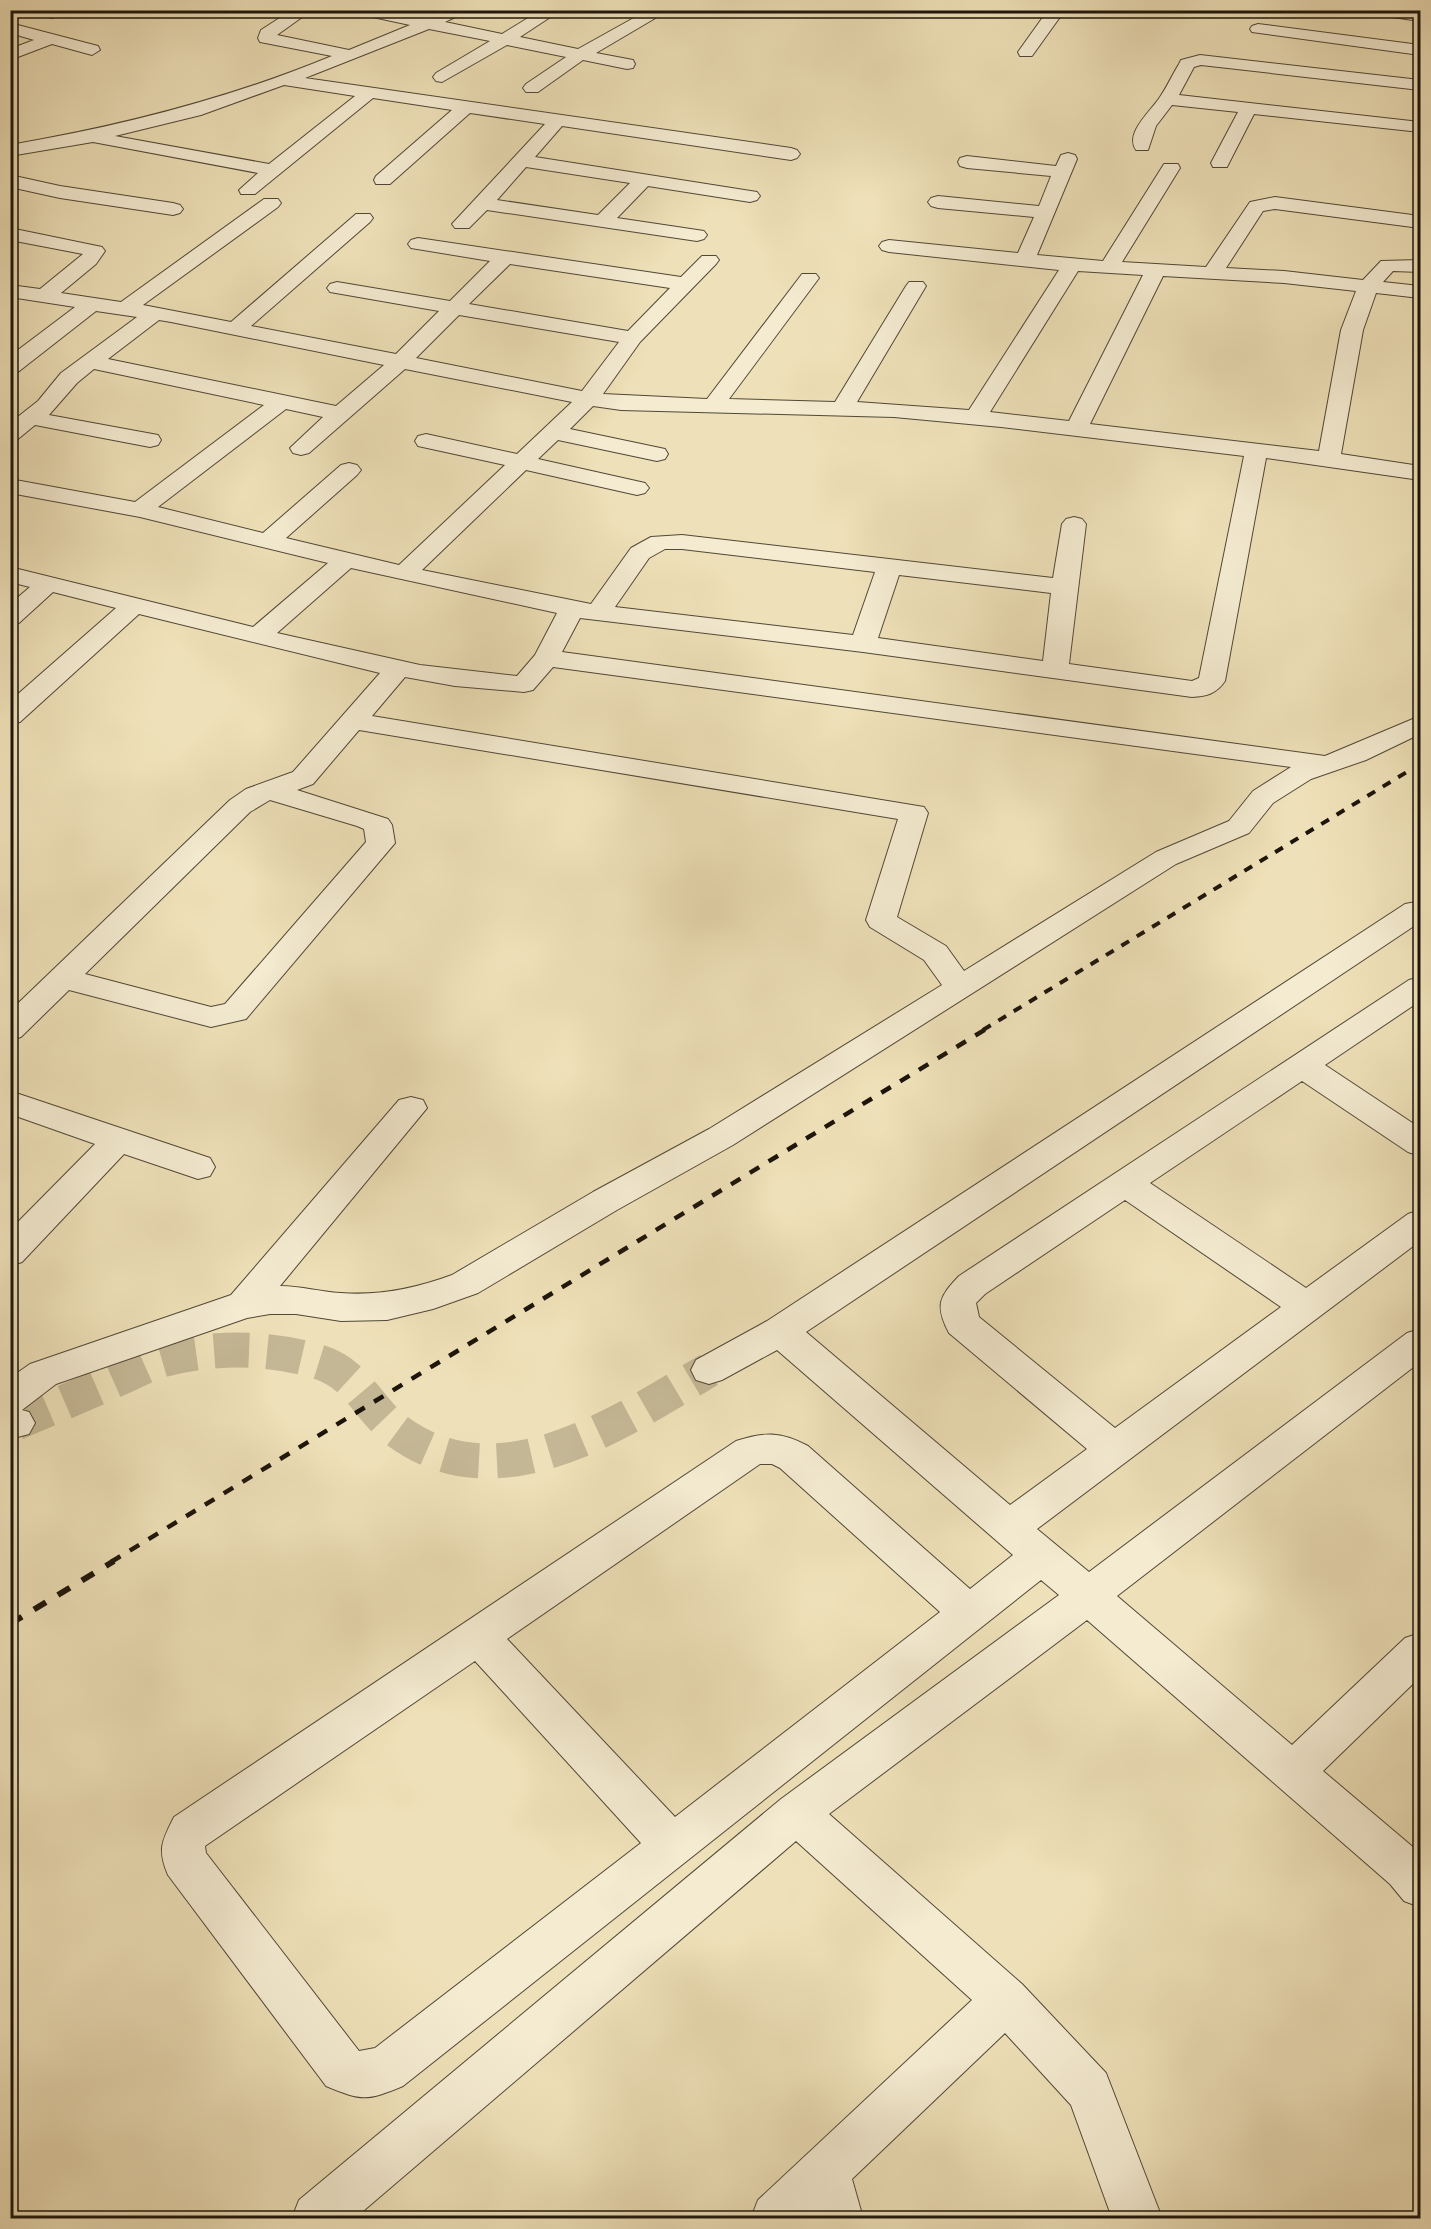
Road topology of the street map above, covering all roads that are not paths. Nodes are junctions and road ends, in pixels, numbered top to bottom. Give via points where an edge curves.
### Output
1 (304, 10) edge
2 (360, 10) edge
3 (461, 10) edge
4 (554, 10) edge
5 (661, 10) edge
6 (1057, 10) edge
7 (1268, 10) edge
8 (1378, 10) edge
9 (1420, 16) edge
10 (428, 24) junction
11 (10, 28) edge
12 (51, 39) junction
13 (504, 39) junction
14 (92, 50) dead end
15 (1420, 50) edge
16 (1026, 52) dead end
17 (580, 54) junction
18 (10, 55) edge
19 (351, 55) junction
20 (627, 64) dead end
21 (442, 77) dead end
22 (282, 80) junction
23 (1420, 85) edge
24 (532, 88) dead end
25 (369, 93) junction
26 (1167, 99) junction
27 (466, 107) junction
28 (1249, 107) junction
29 (558, 120) junction
30 (1420, 127) edge
31 (90, 138) junction
32 (1142, 146) dead end
33 (10, 151) edge
34 (791, 154) dead end
35 (522, 161) junction
36 (967, 162) dead end
37 (1220, 162) dead end
38 (1171, 168) dead end
39 (274, 170) junction
40 (383, 180) dead end
41 (644, 180) junction
42 (10, 181) edge
43 (248, 190) dead end
44 (60, 192) junction
45 (750, 196) dead end
46 (938, 202) dead end
47 (270, 203) dead end
48 (483, 204) junction
49 (44, 206) dead end
50 (173, 209) dead end
51 (1046, 212) junction
52 (363, 218) dead end
53 (28, 220) dead end
54 (604, 220) junction
55 (1420, 222) edge
56 (462, 224) dead end
57 (11, 234) edge
58 (697, 235) dead end
59 (418, 244) dead end
60 (889, 246) dead end
61 (506, 256) junction
62 (709, 260) dead end
63 (1025, 260) junction
64 (1072, 265) junction
65 (1420, 266) edge
66 (1109, 267) junction
67 (1156, 270) junction
68 (1212, 273) junction
69 (809, 278) dead end
70 (686, 284) junction
71 (916, 286) dead end
72 (1368, 286) junction
73 (337, 288) dead end
74 (10, 291) edge
75 (1420, 292) edge
76 (44, 296) junction
77 (92, 304) junction
78 (126, 308) junction
79 (455, 308) junction
80 (154, 314) junction
81 (235, 329) junction
82 (633, 338) junction
83 (401, 361) junction
84 (90, 362) junction
85 (10, 367) edge
86 (588, 399) junction
87 (280, 402) junction
88 (713, 406) junction
89 (842, 409) junction
90 (340, 414) junction
91 (976, 417) junction
92 (31, 418) junction
93 (1076, 430) junction
94 (553, 432) junction
95 (10, 434) edge
96 (150, 440) dead end
97 (426, 441) dead end
98 (301, 448) dead end
99 (1256, 452) junction
100 (657, 454) dead end
101 (1329, 459) junction
102 (522, 461) junction
103 (349, 470) dead end
104 (1420, 473) edge
105 (10, 486) edge
106 (637, 488) dead end
107 (140, 510) junction
108 (1074, 524) dead end
109 (268, 541) junction
110 (346, 560) junction
111 (890, 566) junction
112 (10, 574) edge
113 (404, 574) junction
114 (49, 583) junction
115 (1064, 587) junction
116 (134, 605) junction
117 (572, 609) junction
118 (598, 612) junction
119 (10, 618) edge
120 (258, 636) junction
121 (863, 644) junction
122 (546, 658) junction
123 (398, 669) junction
124 (1055, 669) junction
125 (10, 716) edge
126 (353, 721) junction
127 (1420, 724) edge
128 (1329, 765) junction
129 (271, 791) junction
130 (1420, 912) edge
131 (65, 978) junction
132 (1420, 987) edge
133 (960, 988) junction
134 (10, 1030) edge
135 (1301, 1065) junction
136 (10, 1102) edge
137 (411, 1108) dead end
138 (118, 1140) junction
139 (1420, 1144) edge
140 (198, 1167) dead end
141 (1124, 1183) junction
142 (1420, 1223) edge
143 (10, 1253) edge
144 (244, 1305) junction
145 (1307, 1307) junction
146 (780, 1331) junction
147 (1420, 1343) edge
148 (709, 1370) tunnel mouth
149 (12, 1416) edge
150 (1115, 1450) junction
151 (1009, 1528) junction
152 (1042, 1556) junction
153 (1088, 1596) junction
154 (969, 1613) junction
155 (478, 1636) junction
156 (1420, 1651) edge
157 (1293, 1772) junction
158 (796, 1813) junction
159 (672, 1845) junction
160 (1420, 1886) edge
161 (1006, 2000) junction
162 (826, 2173) junction
163 (317, 2218) edge
164 (776, 2218) edge
165 (838, 2218) edge
166 (1137, 2218) edge

1 - 19 street via 266,38
2 - 10 street
3 - 10 street
4 - 13 street
5 - 17 street
6 - 16 street
7 - 15 street via 1256,34
8 - 9 street
10 - 13 street
10 - 19 street
11 - 12 street
12 - 14 street
12 - 18 street
13 - 17 street
13 - 21 street
17 - 20 street
17 - 24 street
19 - 22 street
22 - 25 street
22 - 31 street via 195,111
23 - 26 street via 1200,60 1187,64
25 - 27 street
25 - 39 street
26 - 28 street
26 - 32 street via 1146,127
27 - 29 street
27 - 40 street
28 - 30 street
28 - 37 street
29 - 34 street
29 - 35 street
31 - 33 street
31 - 39 street
35 - 41 street
35 - 48 street
36 - 51 street via 1065,165
38 - 66 street
39 - 43 street
41 - 45 street
41 - 54 street
42 - 44 street
44 - 49 street
44 - 50 street
46 - 51 street
47 - 78 street
48 - 54 street
48 - 56 street
51 - 63 street
52 - 81 street
53 - 57 street
54 - 58 street
55 - 68 street via 1275,203 1257,206
57 - 76 street via 96,251
59 - 61 street
60 - 63 street
61 - 70 street
61 - 79 street
62 - 70 street
63 - 64 street
64 - 66 street
64 - 91 street
65 - 72 street via 1388,265
66 - 67 street
67 - 68 street
67 - 93 street
68 - 72 street
69 - 88 street
70 - 82 street
71 - 89 street
72 - 75 street
72 - 101 street via 1352,330
73 - 79 street
74 - 76 street
76 - 77 street
77 - 78 street
77 - 85 street
78 - 80 street
79 - 82 street
79 - 83 street
80 - 81 street
80 - 84 street
81 - 83 street
82 - 86 street
83 - 86 street
83 - 90 street
84 - 87 street
84 - 92 street
86 - 88 street
86 - 94 street
87 - 90 street
87 - 107 street
88 - 89 street
89 - 91 street
90 - 98 street
91 - 93 street
92 - 95 street
92 - 96 street
93 - 99 street
94 - 100 street
94 - 102 street
97 - 102 street
99 - 101 street
99 - 124 street via 1212,681 1204,688 1173,688
101 - 104 street
102 - 106 street
102 - 113 street
103 - 109 street
105 - 107 street
107 - 109 street
108 - 115 street
109 - 110 street
110 - 113 street
110 - 120 street
111 - 115 street
111 - 118 street via 660,542 640,553
111 - 121 street
112 - 114 street
113 - 117 street
114 - 116 street
114 - 119 street
115 - 124 street
116 - 120 street
116 - 125 street
117 - 118 street
117 - 122 street
118 - 121 street
120 - 123 street
121 - 124 street
122 - 123 street via 524,684 474,682
122 - 128 street
123 - 126 street
126 - 129 street via 303,778
126 - 133 street via 914,813 881,920 935,953
127 - 128 street
128 - 133 street via 1301,773 1263,797 1239,827 1166,858
129 - 131 street via 240,806
129 - 131 street via 378,825 381,843 235,1012 211,1017
130 - 146 street via 1416,911
131 - 134 street
132 - 135 street
133 - 144 street via 721,1137 465,1284 387,1306 341,1307 296,1300
135 - 139 street
135 - 141 street
136 - 138 street
137 - 144 street
138 - 140 street
138 - 143 street
141 - 145 street
141 - 150 street via 972,1286 958,1300 962,1323
142 - 145 street
144 - 149 street via 43,1374
145 - 150 street
146 - 148 street
146 - 151 street
147 - 153 street
150 - 151 street
151 - 152 street
152 - 153 street
152 - 154 street
153 - 157 street
153 - 158 street
154 - 155 street via 795,1457 766,1446 749,1452
154 - 159 street
155 - 159 street
155 - 159 street via 190,1831 183,1845 184,1860 343,2070 359,2075 386,2069
156 - 157 street
157 - 160 street via 1406,1869
158 - 161 street
158 - 163 street
161 - 162 street
161 - 166 street via 1089,2090
162 - 164 street
162 - 165 street

